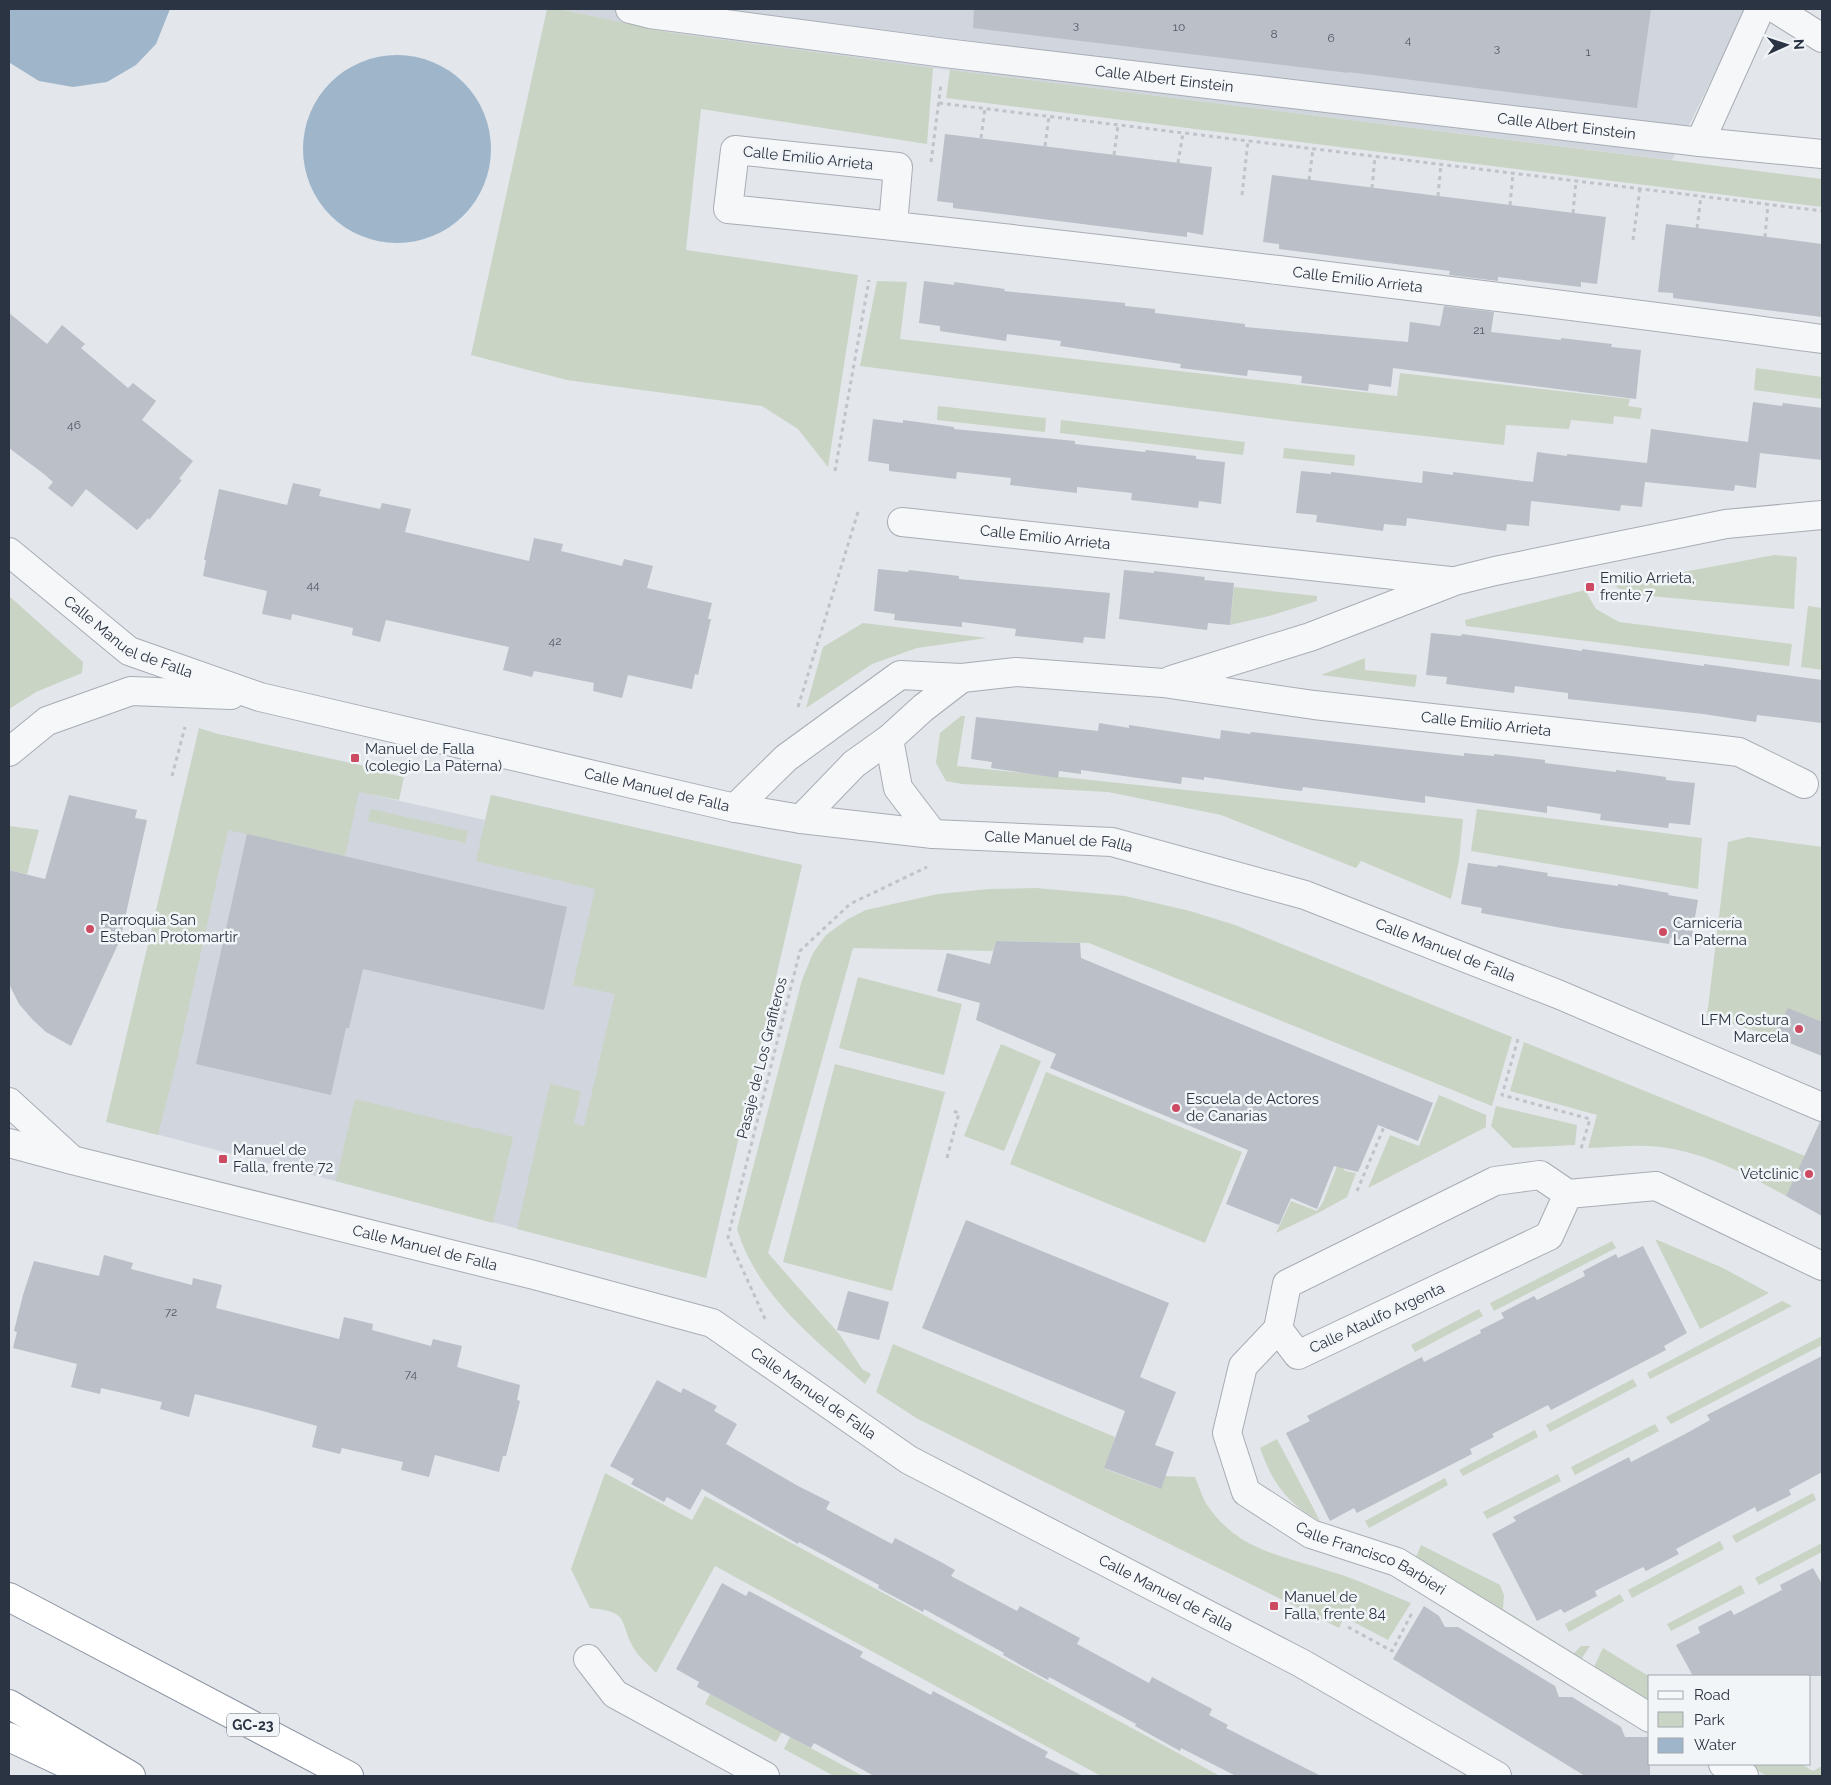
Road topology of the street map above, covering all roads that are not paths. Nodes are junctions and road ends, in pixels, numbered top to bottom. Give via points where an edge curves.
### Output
1 (630, 9) edge
2 (1760, 9) edge
3 (1776, 9) edge
4 (1822, 38) edge
5 (1700, 142) junction
6 (1822, 154) edge
7 (893, 225) junction
8 (1822, 339) edge
9 (1822, 514) edge
10 (902, 522) dead end
11 (9, 552) edge
12 (1455, 582) junction
13 (962, 678) junction
14 (1163, 683) junction
15 (260, 697) junction
16 (889, 739) junction
17 (9, 752) edge
18 (1804, 784) dead end
19 (734, 808) junction
20 (802, 819) junction
21 (933, 834) junction
22 (9, 1102) edge
23 (1822, 1107) edge
24 (9, 1143) edge
25 (72, 1160) junction
26 (1568, 1194) junction
27 (1822, 1266) edge
28 (1278, 1329) junction
29 (9, 1597) edge
30 (588, 1658) dead end
31 (9, 1704) edge
32 (1648, 1717) edge
33 (9, 1737) edge
34 (1725, 1765) edge
35 (92, 1776) edge
36 (131, 1776) edge
37 (349, 1776) edge
38 (765, 1776) edge
39 (1497, 1776) edge
40 (1744, 1776) edge

1 - 5 street, Calle Albert Einstein via 945,53
2 - 5 street
3 - 4 street
5 - 6 street, Calle Albert Einstein
7 - 7 street, Calle Emilio Arrieta via 898,167 735,150 728,209
7 - 8 street, Calle Emilio Arrieta via 1624,312
9 - 12 street, Calle Emilio Arrieta via 1726,524
10 - 12 street, Calle Emilio Arrieta
11 - 15 street, Calle Manuel de Falla via 129,651
12 - 14 street, Calle Emilio Arrieta via 1310,637
13 - 14 street, Calle Emilio Arrieta via 1016,672
13 - 16 street
13 - 19 street, Calle Emilio Arrieta via 900,675 786,758
14 - 18 street, Calle Emilio Arrieta via 1314,705 1738,752
15 - 17 street, Calle Manuel de Falla via 132,691 47,721
15 - 19 street, Calle Manuel de Falla
16 - 20 street via 854,764
16 - 21 street via 898,788
19 - 20 street, Calle Manuel de Falla
20 - 21 street, Calle Manuel de Falla
21 - 23 street, Calle Manuel de Falla via 1112,842 1305,895 1560,995
22 - 25 street, Calle Manuel de Falla
24 - 25 street, Calle Manuel de Falla
25 - 39 street, Calle Manuel de Falla via 534,1275 712,1323 909,1460 1301,1663
26 - 27 street via 1656,1186
26 - 28 street via 1540,1175 1495,1182 1288,1284
26 - 28 street, Calle Ataulfo Argenta via 1549,1236 1298,1355
28 - 32 street, Calle Francisco Barbieri via 1243,1366 1227,1433 1246,1492 1311,1534 1397,1562
29 - 37 highway, GC-23
30 - 38 street via 615,1694
31 - 36 highway
33 - 35 highway
34 - 40 street

